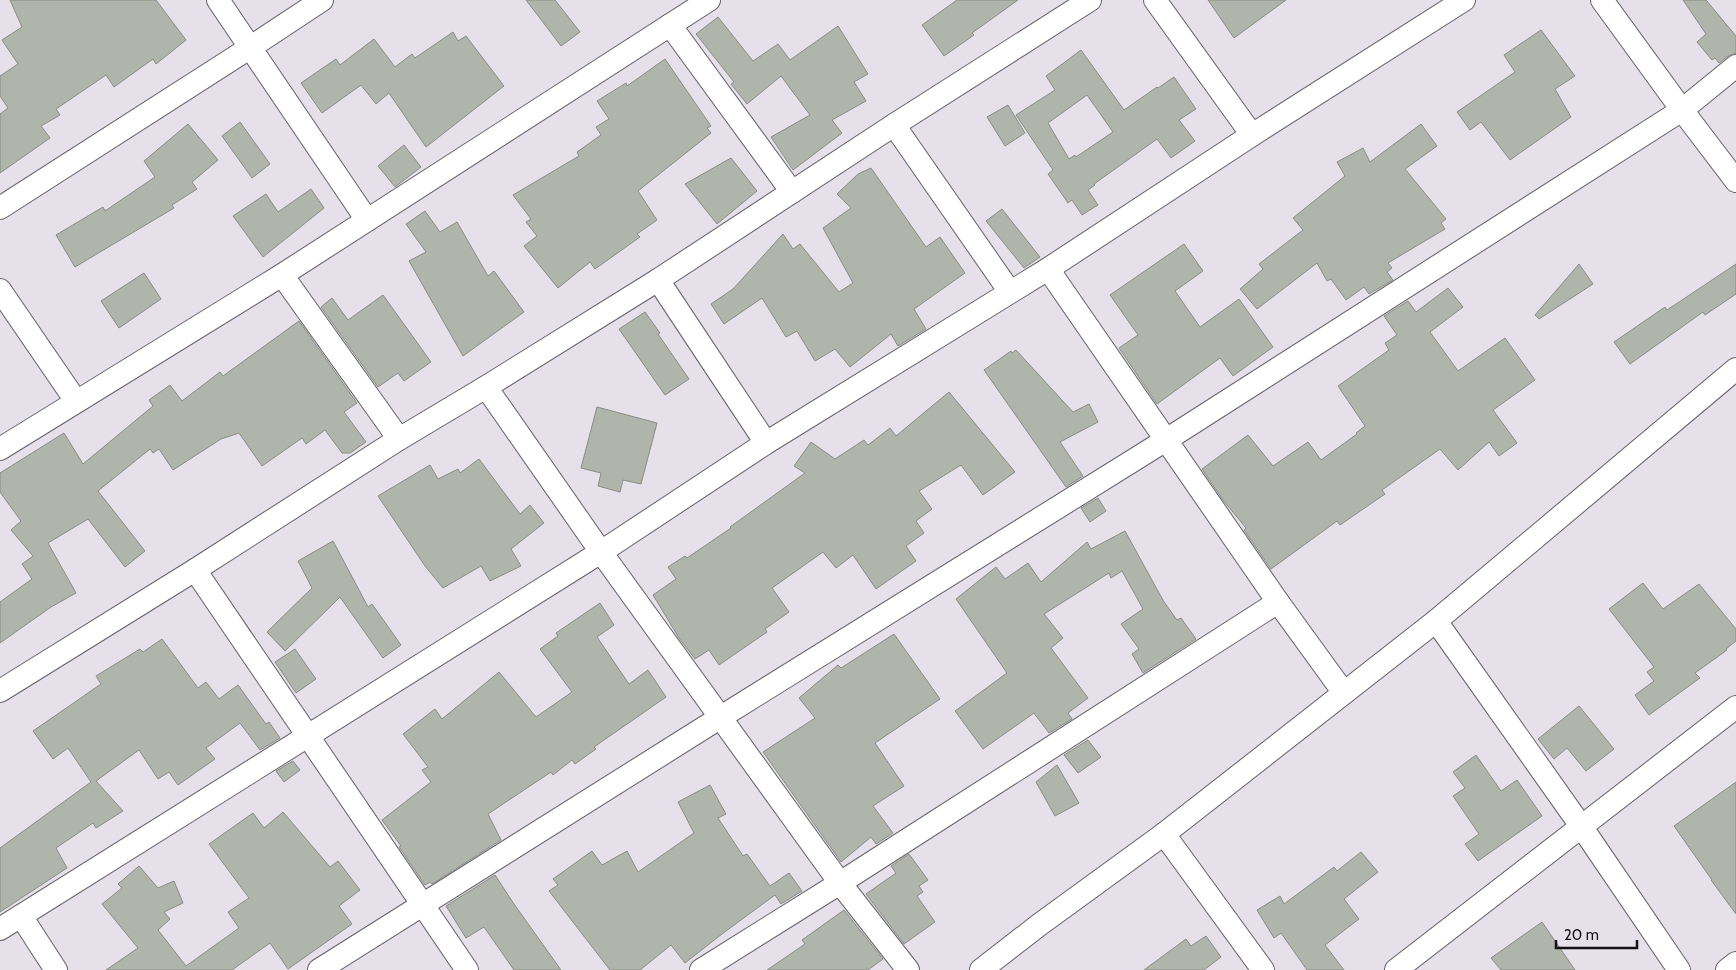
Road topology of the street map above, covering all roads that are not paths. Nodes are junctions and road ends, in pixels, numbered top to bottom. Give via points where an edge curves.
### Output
1 (218, 0) edge
2 (322, 0) edge
3 (709, 0) edge
4 (1090, 0) edge
5 (1155, 0) edge
6 (1464, 0) edge
7 (1602, 0) edge
8 (670, 25) junction
9 (251, 48) junction
10 (1736, 66) edge
11 (1682, 110) junction
12 (894, 125) junction
13 (1252, 136) junction
14 (1736, 181) edge
15 (792, 192) junction
16 (0, 208) edge
17 (367, 220) junction
18 (1048, 269) junction
19 (282, 275) junction
20 (658, 280) junction
21 (0, 290) edge
22 (1010, 292) junction
23 (1736, 369) edge
24 (486, 387) junction
25 (76, 401) junction
26 (399, 439) junction
27 (1166, 440) junction
28 (766, 443) junction
29 (0, 449) edge
30 (601, 552) junction
31 (195, 570) junction
32 (1278, 602) junction
33 (1436, 621) junction
34 (0, 691) edge
35 (1344, 693) junction
36 (1736, 707) edge
37 (721, 717) junction
38 (307, 736) junction
39 (1581, 826) junction
40 (1164, 834) junction
41 (840, 883) junction
42 (422, 905) junction
43 (21, 916) junction
44 (0, 929) edge
45 (1736, 963) edge
46 (56, 970) edge
47 (319, 970) edge
48 (467, 970) edge
49 (701, 970) edge
50 (908, 970) edge
51 (981, 970) edge
52 (1263, 970) edge
53 (1396, 970) edge
54 (1679, 970) edge
55 (1727, 970) edge

1 - 9 street
2 - 9 street
3 - 8 street
4 - 12 street
5 - 13 street
6 - 13 street
7 - 11 street
8 - 15 street
8 - 17 street
9 - 16 street
9 - 17 street
10 - 11 street
11 - 14 street
11 - 27 street
12 - 15 street
12 - 22 street
13 - 18 street
15 - 20 street
17 - 19 street
18 - 22 street
18 - 27 street
19 - 25 street
19 - 26 street
20 - 24 street
20 - 28 street
21 - 25 street
22 - 28 street
23 - 33 street
24 - 26 street
24 - 30 street
25 - 29 street
26 - 31 street
27 - 32 street
27 - 37 street
28 - 30 street
30 - 37 street
30 - 38 street
31 - 34 street
31 - 38 street
32 - 35 street
32 - 41 street
33 - 35 street
33 - 39 street
35 - 40 street
36 - 39 street
37 - 41 street
37 - 42 street
38 - 42 street
38 - 43 street
39 - 53 street
39 - 54 street
40 - 51 street
40 - 52 street
41 - 49 street
41 - 50 street
42 - 47 street
42 - 48 street
43 - 44 street
43 - 46 street
45 - 55 street

